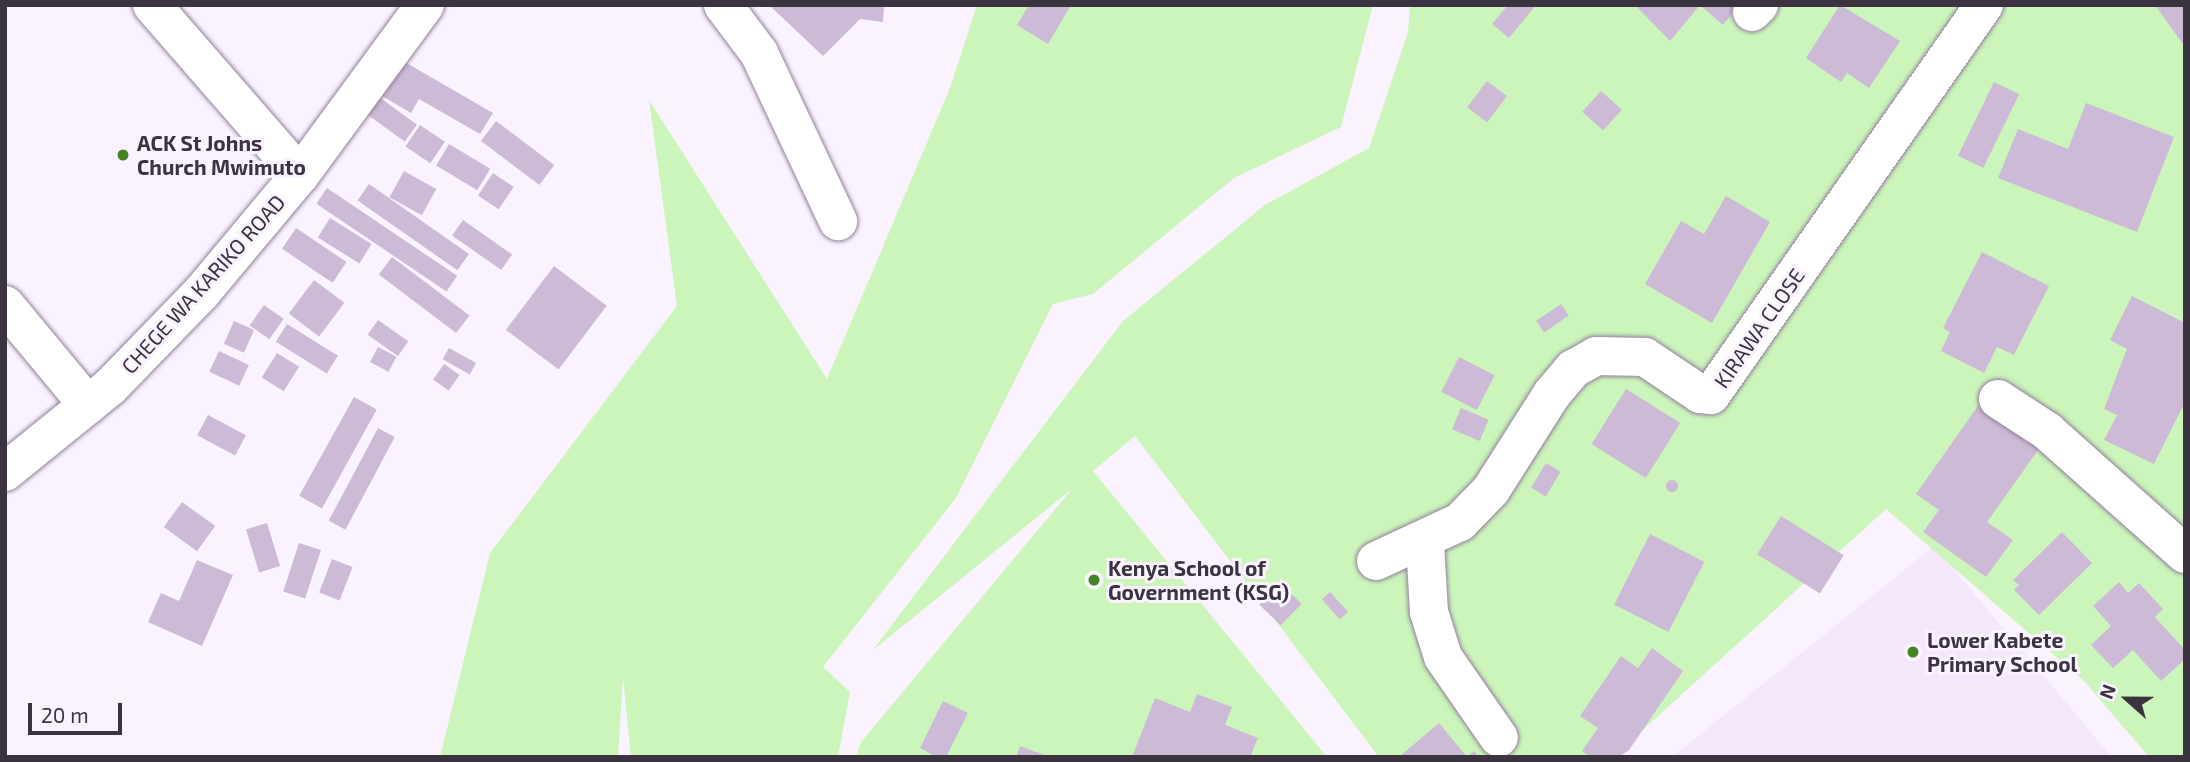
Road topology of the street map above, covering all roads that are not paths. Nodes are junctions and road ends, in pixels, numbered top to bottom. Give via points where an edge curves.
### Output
1 (152, 5) edge
2 (425, 5) edge
3 (723, 5) edge
4 (1967, 11) edge
5 (300, 175) junction
6 (838, 221) dead end
7 (5, 305) edge
8 (1998, 399) dead end
9 (88, 405) junction
10 (5, 472) edge
11 (1425, 543) junction
12 (2185, 554) edge
13 (1376, 561) dead end
14 (1499, 738) dead end

1 - 5 street
2 - 5 street, CHEGE WA KARIKO ROAD
3 - 6 street via 759,53
4 - 11 street, KIRAWA CLOSE via 1711,395 1700,394 1645,357 1596,356 1573,369 1552,394 1491,490 1460,522
5 - 9 street, CHEGE WA KARIKO ROAD via 202,292
7 - 9 street
8 - 12 street via 2047,431
9 - 10 street, CHEGE WA KARIKO ROAD
11 - 13 street, KIRAWA CLOSE
11 - 14 street via 1429,612 1443,657

